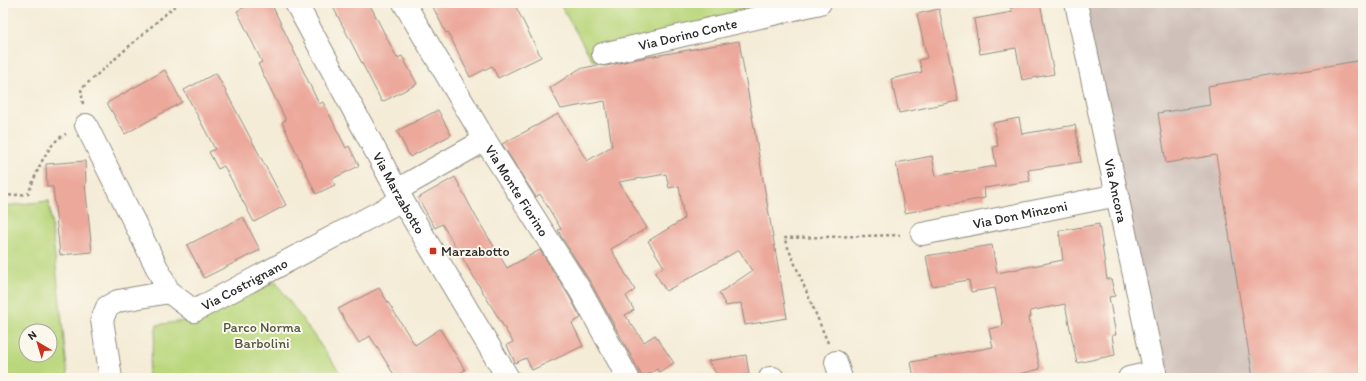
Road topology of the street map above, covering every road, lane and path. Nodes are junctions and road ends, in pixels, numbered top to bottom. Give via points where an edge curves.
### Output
1 (178, 3) edge
2 (296, 3) edge
3 (404, 3) edge
4 (820, 3) edge
5 (1076, 3) edge
6 (603, 54) dead end
7 (86, 125) junction
8 (485, 140) junction
9 (400, 195) junction
10 (1118, 195) junction
11 (3, 196) edge
12 (922, 234) joint
13 (169, 292) junction
14 (839, 370) edge
15 (1156, 375) edge
16 (111, 378) edge
17 (508, 378) edge
18 (628, 378) edge
19 (1129, 378) edge

1 - 7 path via 80,89
2 - 9 street, Via Marzabotto
3 - 8 street, Via Monte Fiorino
4 - 6 street, Via Dorino Conte
5 - 10 street, Via Ancora
7 - 11 path via 59,137 45,155 28,194
7 - 13 street, Via Costrignano
8 - 9 street
8 - 18 street, Via Monte Fiorino via 580,290
9 - 13 street, Via Costrignano via 194,311
9 - 17 street, Via Marzabotto
10 - 12 street, Via Don Minzoni
10 - 15 street, Via Ancora
12 - 14 path via 784,238
13 - 16 street via 118,301 107,307 102,320
15 - 19 street

